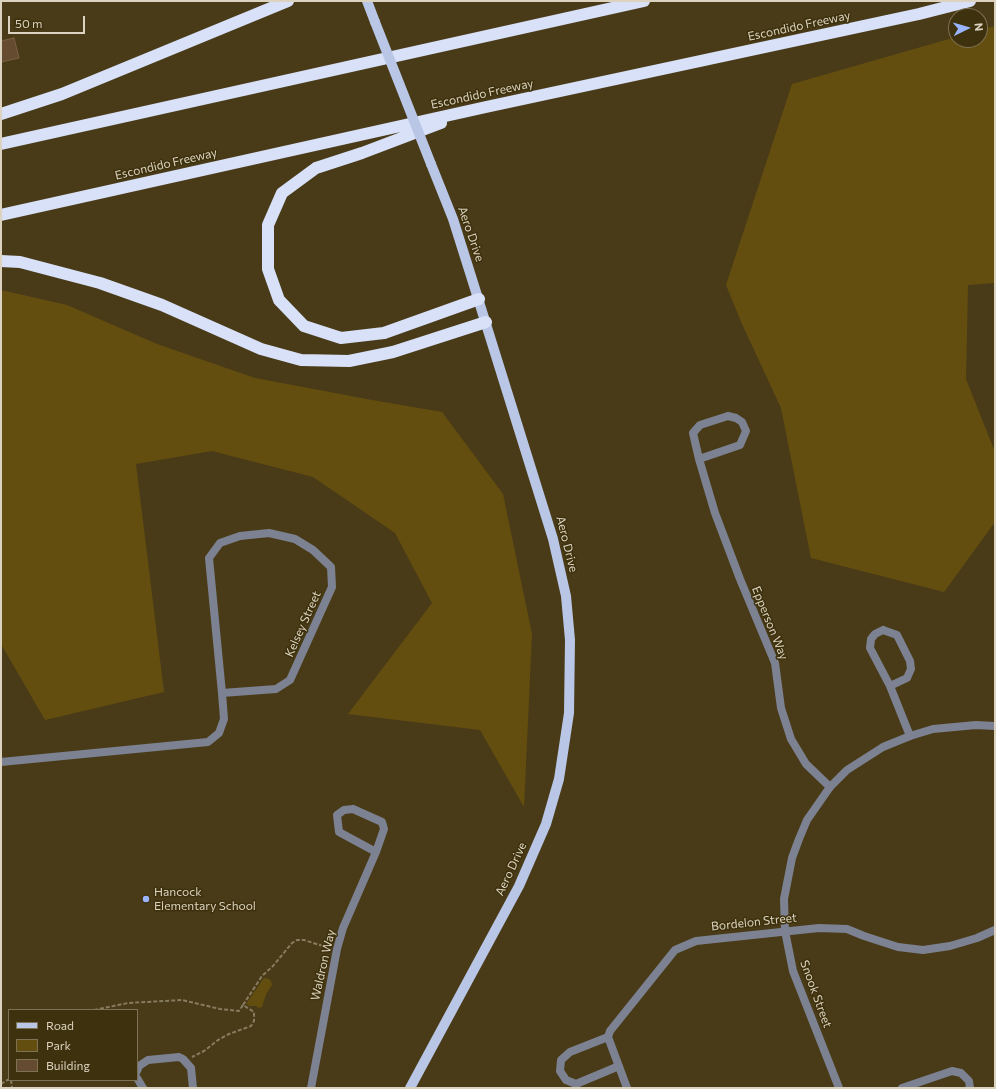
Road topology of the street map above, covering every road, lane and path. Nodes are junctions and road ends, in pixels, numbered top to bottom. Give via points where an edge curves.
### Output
1 (288, 1) edge
2 (366, 1) edge
3 (644, 1) edge
4 (970, 1) edge
5 (486, 107) junction
6 (1, 114) edge
7 (1, 144) edge
8 (1, 215) edge
9 (1, 261) edge
10 (479, 299) junction
11 (486, 322) junction
12 (699, 459) junction
13 (890, 686) junction
14 (222, 693) junction
15 (995, 726) edge
16 (910, 736) junction
17 (1, 762) edge
18 (830, 787) junction
19 (376, 852) junction
20 (995, 930) edge
21 (785, 931) junction
22 (337, 951) junction
23 (243, 1005) junction
24 (99, 1009) edge
25 (608, 1037) junction
26 (185, 1061) junction
27 (619, 1066) junction
28 (138, 1068) edge
29 (914, 1086) edge
30 (193, 1088) edge
31 (311, 1088) edge
32 (410, 1088) edge
33 (627, 1088) edge
34 (839, 1088) edge
35 (902, 1088) edge
36 (970, 1088) edge

1 - 6 highway via 62,94
2 - 10 main road, Aero Drive, bridge via 453,219
3 - 7 highway
4 - 5 highway, Escondido Freeway via 911,16
5 - 8 highway, Escondido Freeway
5 - 10 highway via 316,168 282,193 268,225 268,270 279,300 304,326 341,338 384,333
9 - 11 highway via 20,262 100,283 162,305 261,349 301,360 349,361 393,352
10 - 11 main road, Aero Drive
11 - 32 main road, Aero Drive via 553,539 566,596 570,640 569,714 559,779 546,824 519,886
12 - 12 street, Epperson Way via 740,445 746,431 742,422 728,416 700,425 693,433
12 - 18 street, Epperson Way via 715,513 775,663 781,708 791,739 806,764
13 - 13 street via 907,678 911,669 910,661 897,635 884,630 871,639 870,648
13 - 16 street
14 - 14 street, Kelsey Street via 209,558 220,543 240,536 269,534 295,539 313,550 331,567 332,586 290,680 276,689
14 - 17 street, Kelsey Street via 224,719 219,733 208,742
15 - 16 street, Snook Street via 958,726 933,729
16 - 18 street, Snook Street via 883,747 847,770
18 - 21 street, Snook Street via 807,820 792,858 784,899
19 - 19 street, Waldron Way via 384,829 382,822 353,809 344,810 337,815 340,832
19 - 22 street, Waldron Way via 343,928
20 - 21 street, Bordelon Street via 950,946 923,950 898,947 847,929
21 - 25 street, Bordelon Street via 696,941 676,950 610,1031
21 - 34 street, Snook Street via 793,971
22 - 23 path via 297,940 262,976
22 - 31 street, Waldron Way
23 - 24 path via 239,1011 182,1000 128,1003
23 - 26 path via 254,1012 251,1026 229,1034
25 - 27 street
25 - 27 street via 570,1052 561,1060 560,1071 566,1080 576,1084
26 - 28 street via 179,1057 148,1060
26 - 30 street via 191,1068
27 - 33 street
29 - 35 street
29 - 36 street via 952,1071 961,1073

